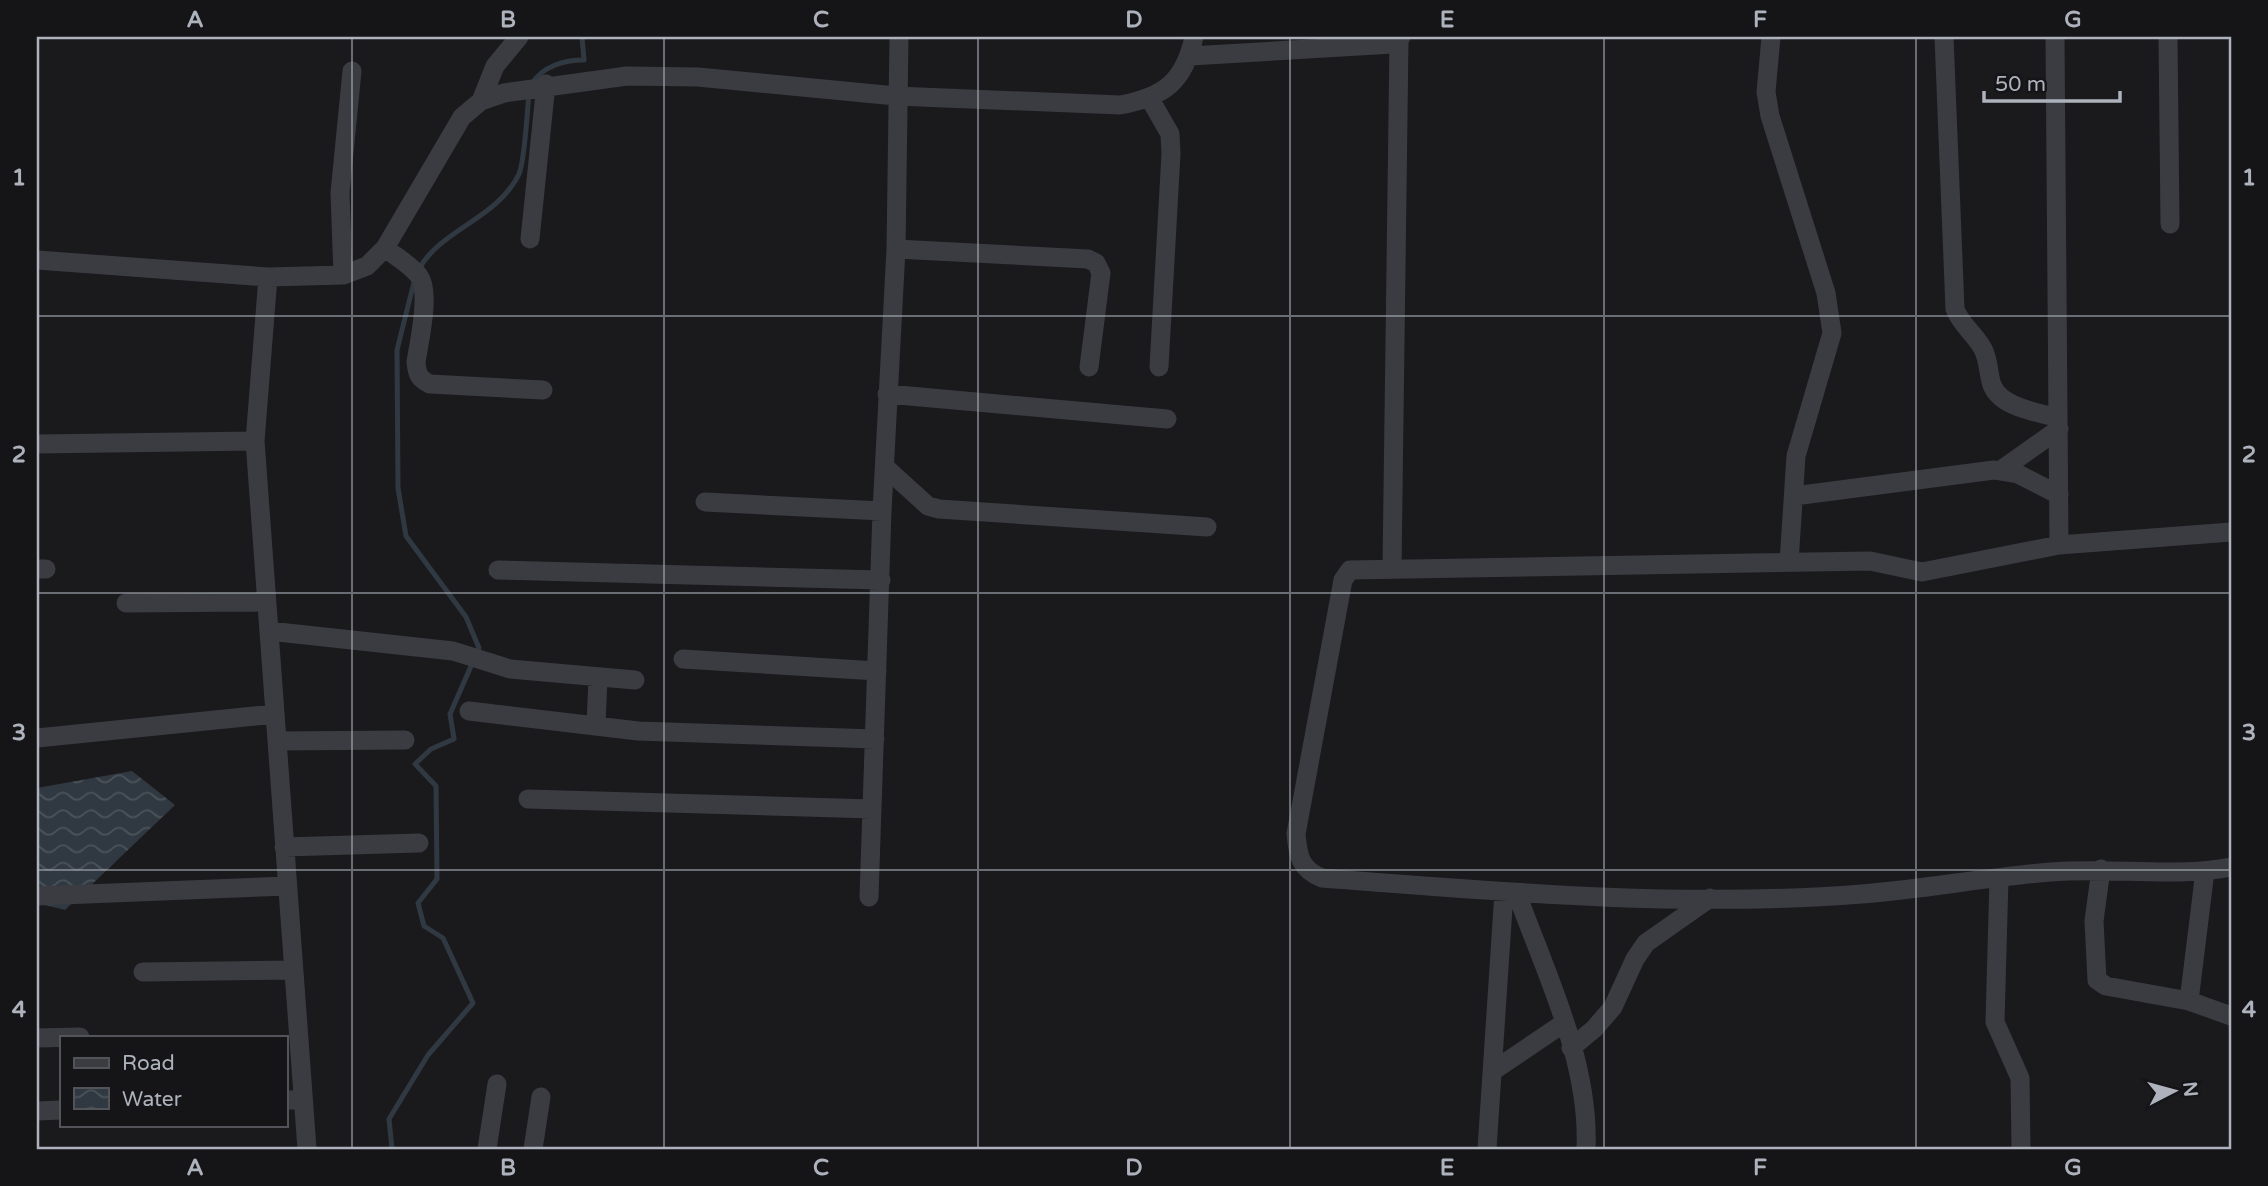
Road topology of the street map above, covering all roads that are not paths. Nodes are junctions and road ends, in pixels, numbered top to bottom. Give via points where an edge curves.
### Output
1 (519, 37) edge
2 (899, 37) edge
3 (1771, 37) edge
4 (1944, 37) edge
5 (2055, 37) edge
6 (2168, 37) edge
7 (1400, 38) edge
8 (1192, 46) edge
9 (352, 71) dead end
10 (541, 86) junction
11 (896, 96) junction
12 (1150, 99) junction
13 (481, 101) junction
14 (2170, 224) dead end
15 (530, 239) dead end
16 (385, 248) junction
17 (896, 249) junction
18 (37, 260) edge
19 (344, 275) junction
20 (268, 277) junction
21 (1089, 367) dead end
22 (1159, 367) dead end
23 (543, 390) dead end
24 (887, 394) junction
25 (1167, 419) dead end
26 (2058, 424) junction
27 (255, 441) junction
28 (37, 444) edge
29 (885, 467) junction
30 (2001, 470) junction
31 (2059, 495) junction
32 (1794, 496) junction
33 (705, 502) dead end
34 (882, 511) junction
35 (1207, 527) dead end
36 (2231, 532) edge
37 (2059, 545) junction
38 (1789, 562) junction
39 (1392, 568) junction
40 (498, 570) dead end
41 (881, 580) junction
42 (267, 602) junction
43 (126, 603) dead end
44 (269, 631) junction
45 (682, 659) dead end
46 (877, 671) junction
47 (598, 677) junction
48 (635, 680) dead end
49 (469, 711) dead end
50 (275, 713) junction
51 (596, 726) junction
52 (37, 738) edge
53 (875, 739) junction
54 (405, 740) dead end
55 (277, 741) junction
56 (528, 799) dead end
57 (872, 809) junction
58 (419, 843) dead end
59 (285, 847) junction
60 (2231, 867) edge
61 (2101, 869) junction
62 (2205, 871) junction
63 (1999, 878) junction
64 (287, 887) junction
65 (1511, 893) junction
66 (37, 896) edge
67 (869, 897) dead end
68 (1710, 898) junction
69 (293, 970) junction
70 (143, 972) dead end
71 (2189, 1001) junction
72 (2231, 1016) edge
73 (1564, 1023) junction
74 (60, 1037) edge
75 (37, 1038) edge
76 (1572, 1048) junction
77 (293, 1055) edge
78 (1493, 1071) junction
79 (497, 1084) dead end
80 (541, 1097) dead end
81 (294, 1100) edge
82 (60, 1110) edge
83 (37, 1111) edge
84 (300, 1148) edge
85 (488, 1149) edge
86 (533, 1149) edge
87 (1487, 1149) edge
88 (1586, 1149) edge
89 (2021, 1149) edge

1 - 13 street via 495,66
2 - 11 street
3 - 32 street via 1766,92 1770,116 1831,316 1827,354 1800,434
4 - 26 street via 1955,309 1983,348 1992,384 2001,397
5 - 26 street
6 - 14 street
7 - 8 street via 1393,44
7 - 39 street
8 - 12 street via 1174,82
9 - 19 street via 340,193
10 - 11 street via 627,76 698,77
10 - 13 street
10 - 15 street
11 - 12 street via 1120,105
11 - 17 street
12 - 22 street via 1170,134 1171,154
13 - 16 street via 463,117
16 - 19 street via 367,266
16 - 23 street via 413,271 425,296 416,362 421,380
17 - 21 street via 1096,263 1101,273
17 - 24 street
18 - 20 street
19 - 20 street
20 - 27 street
24 - 25 street
24 - 29 street
26 - 30 street
26 - 31 street
27 - 28 street
27 - 42 street
29 - 34 street
29 - 35 street via 928,506 939,509
30 - 31 street
30 - 32 street
31 - 37 street
32 - 38 street
33 - 34 street
34 - 41 street
36 - 37 street
37 - 38 street via 1922,572 1870,561
38 - 39 street
39 - 65 street via 1350,570 1343,580 1296,834 1299,859 1307,872 1322,878
40 - 41 street
41 - 46 street
42 - 43 street
42 - 44 street
44 - 47 street via 472,657 510,669
44 - 50 street
45 - 46 street
46 - 53 street
47 - 48 street
47 - 51 street
49 - 51 street
50 - 52 street
50 - 55 street
51 - 53 street
53 - 57 street
54 - 55 street
55 - 59 street
56 - 57 street
57 - 67 street
58 - 59 street
59 - 64 street
60 - 62 street
61 - 62 street
61 - 63 street
61 - 71 street via 2094,921 2097,980 2106,986
62 - 71 street
63 - 68 street via 1863,894
63 - 89 street via 1995,1022 2020,1078
64 - 66 street
64 - 69 street
65 - 68 street
65 - 73 street
65 - 78 street
68 - 76 street via 1646,943 1613,1007
69 - 70 street
69 - 77 street
71 - 72 street
73 - 76 street
73 - 78 street
74 - 75 street
76 - 88 street via 1584,1097
77 - 81 street
78 - 87 street
79 - 85 street
80 - 86 street
81 - 84 street
82 - 83 street

